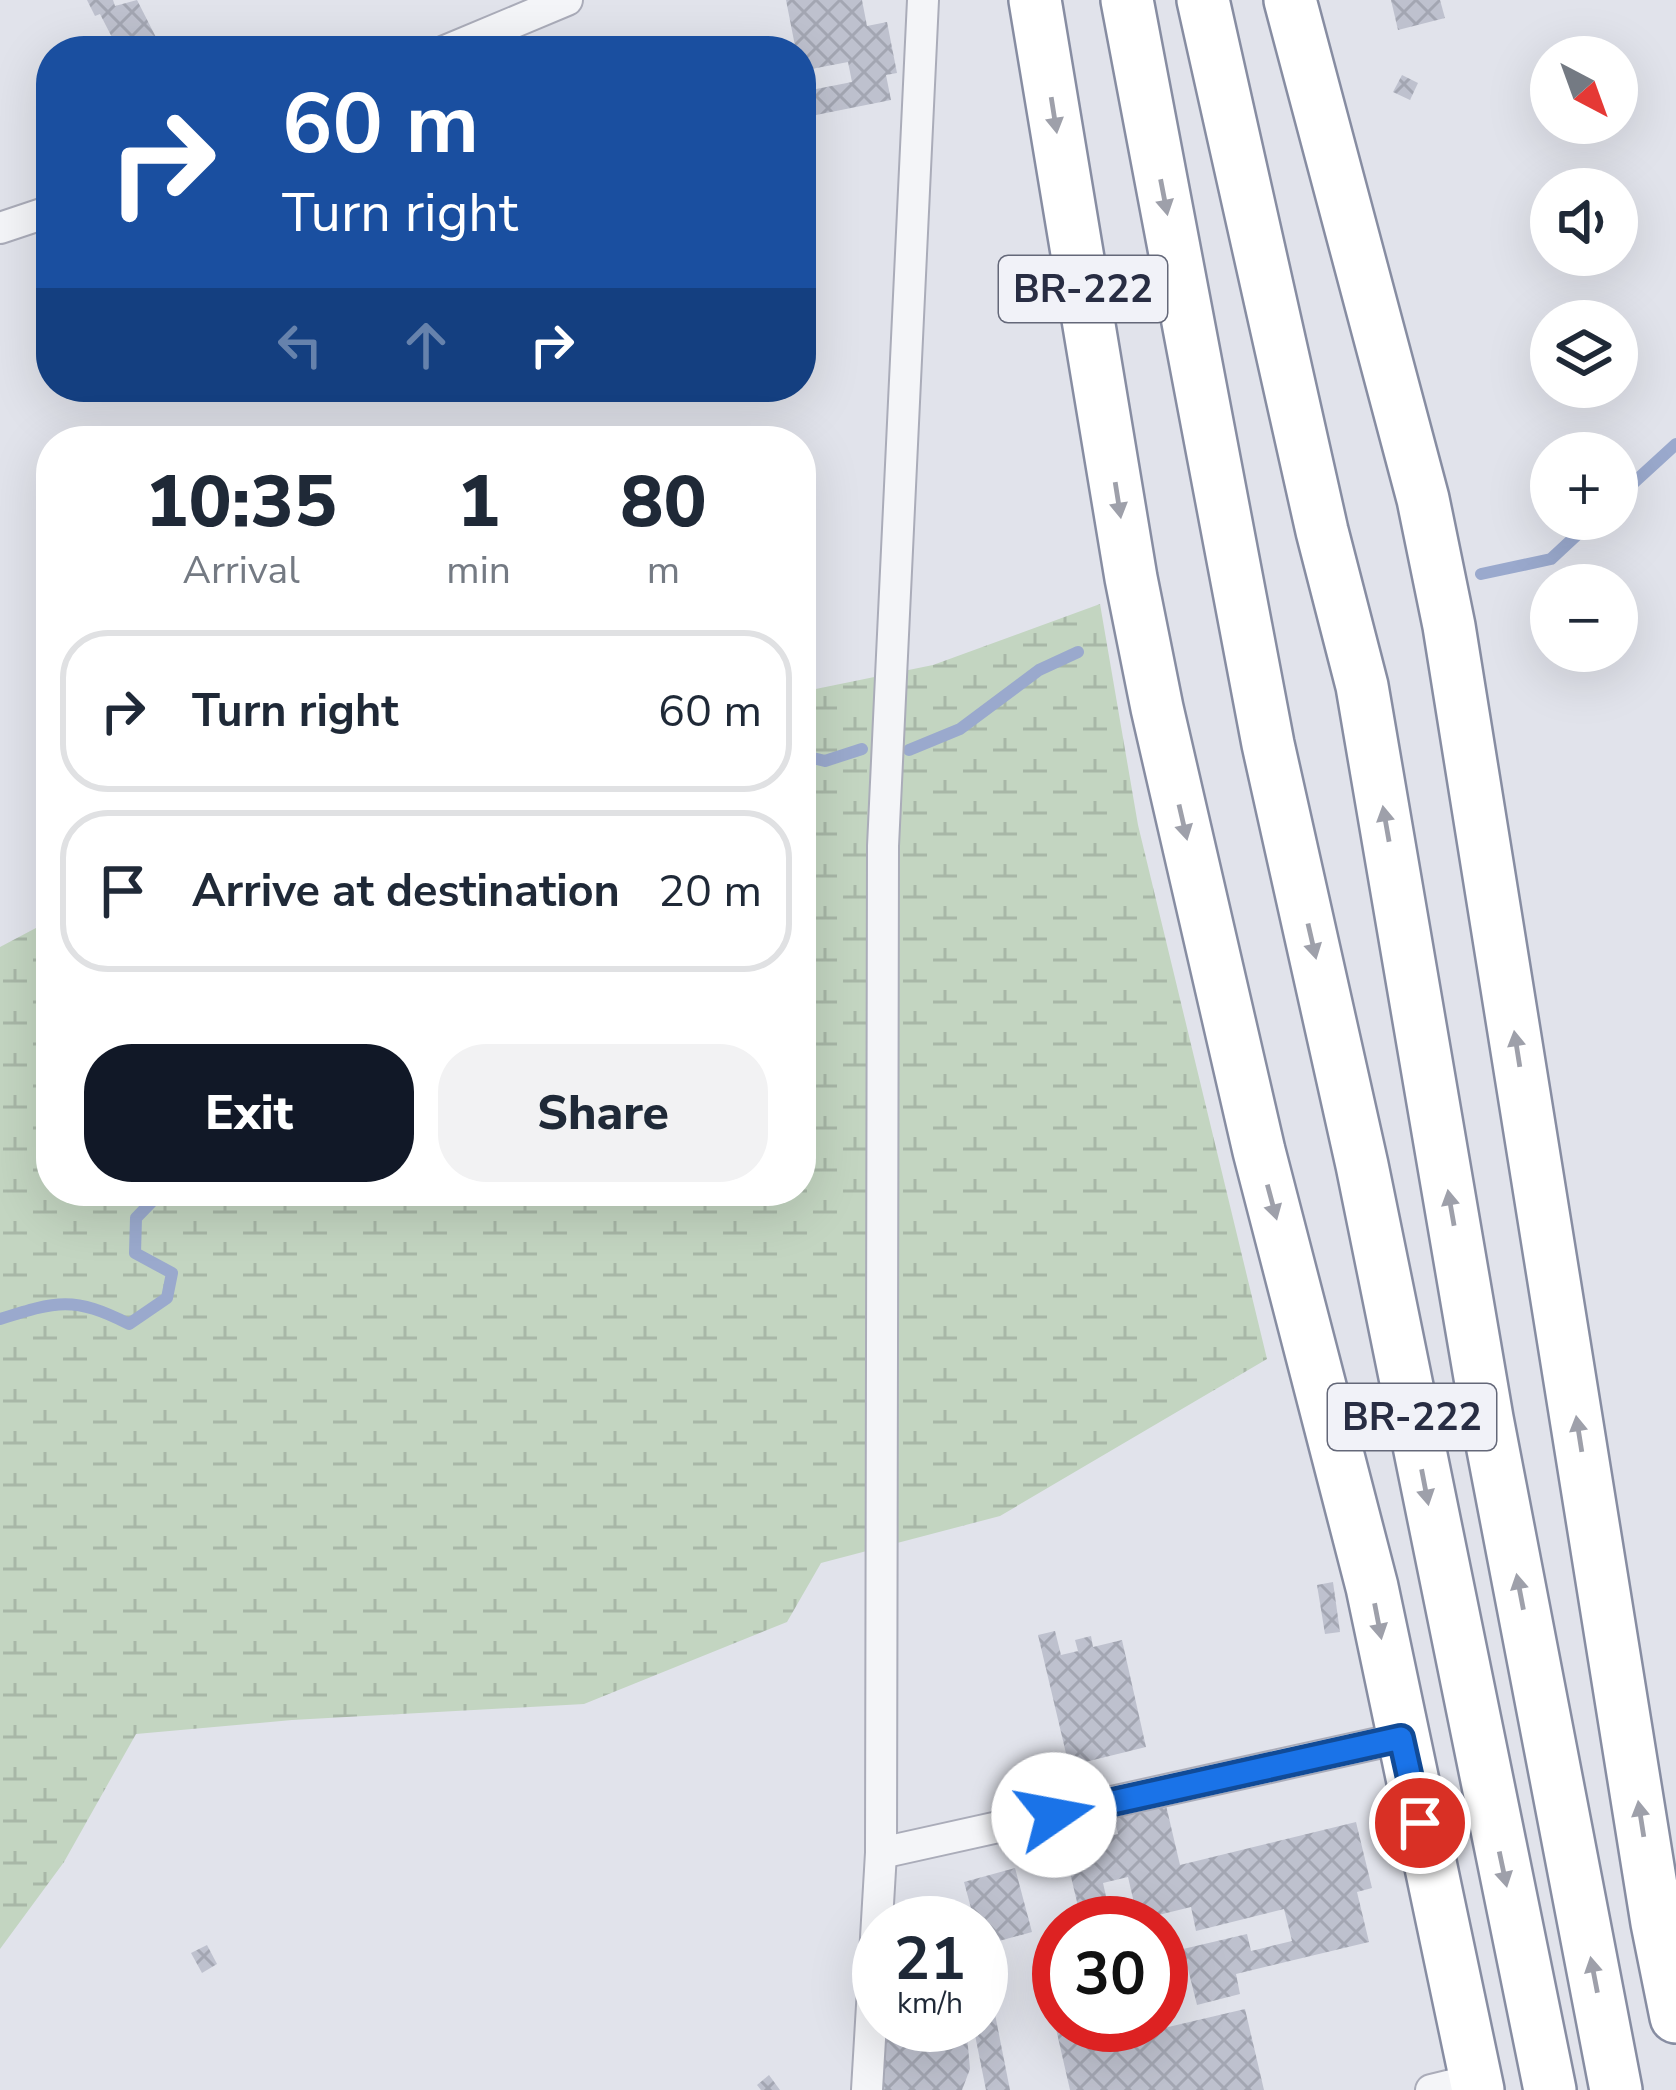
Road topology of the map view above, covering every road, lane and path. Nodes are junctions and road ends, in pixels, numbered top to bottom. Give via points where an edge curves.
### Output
1 (567, 0) edge
2 (923, 0) edge
3 (1034, 0) edge
4 (1126, 0) edge
5 (1203, 0) edge
6 (1290, 0) edge
7 (481, 36) edge
8 (36, 216) edge
9 (0, 228) edge
10 (1401, 1738) junction
11 (881, 1853) junction
12 (1667, 1921) edge
13 (1676, 2017) edge
14 (1462, 2086) edge
15 (867, 2090) edge
16 (1550, 2090) edge
17 (1616, 2090) edge

1 - 7 street
2 - 11 street via 884,845
3 -> 10 highway, BR-222 via 1157,708 1259,1151 1372,1587
4 -> 16 highway, BR-222 via 1268,744
17 -> 5 highway via 1487,1418 1363,686
12 -> 6 highway via 1449,626 1423,499
8 - 9 street
10 - 11 street
10 - 14 highway, BR-222
11 - 15 street
12 - 13 highway

